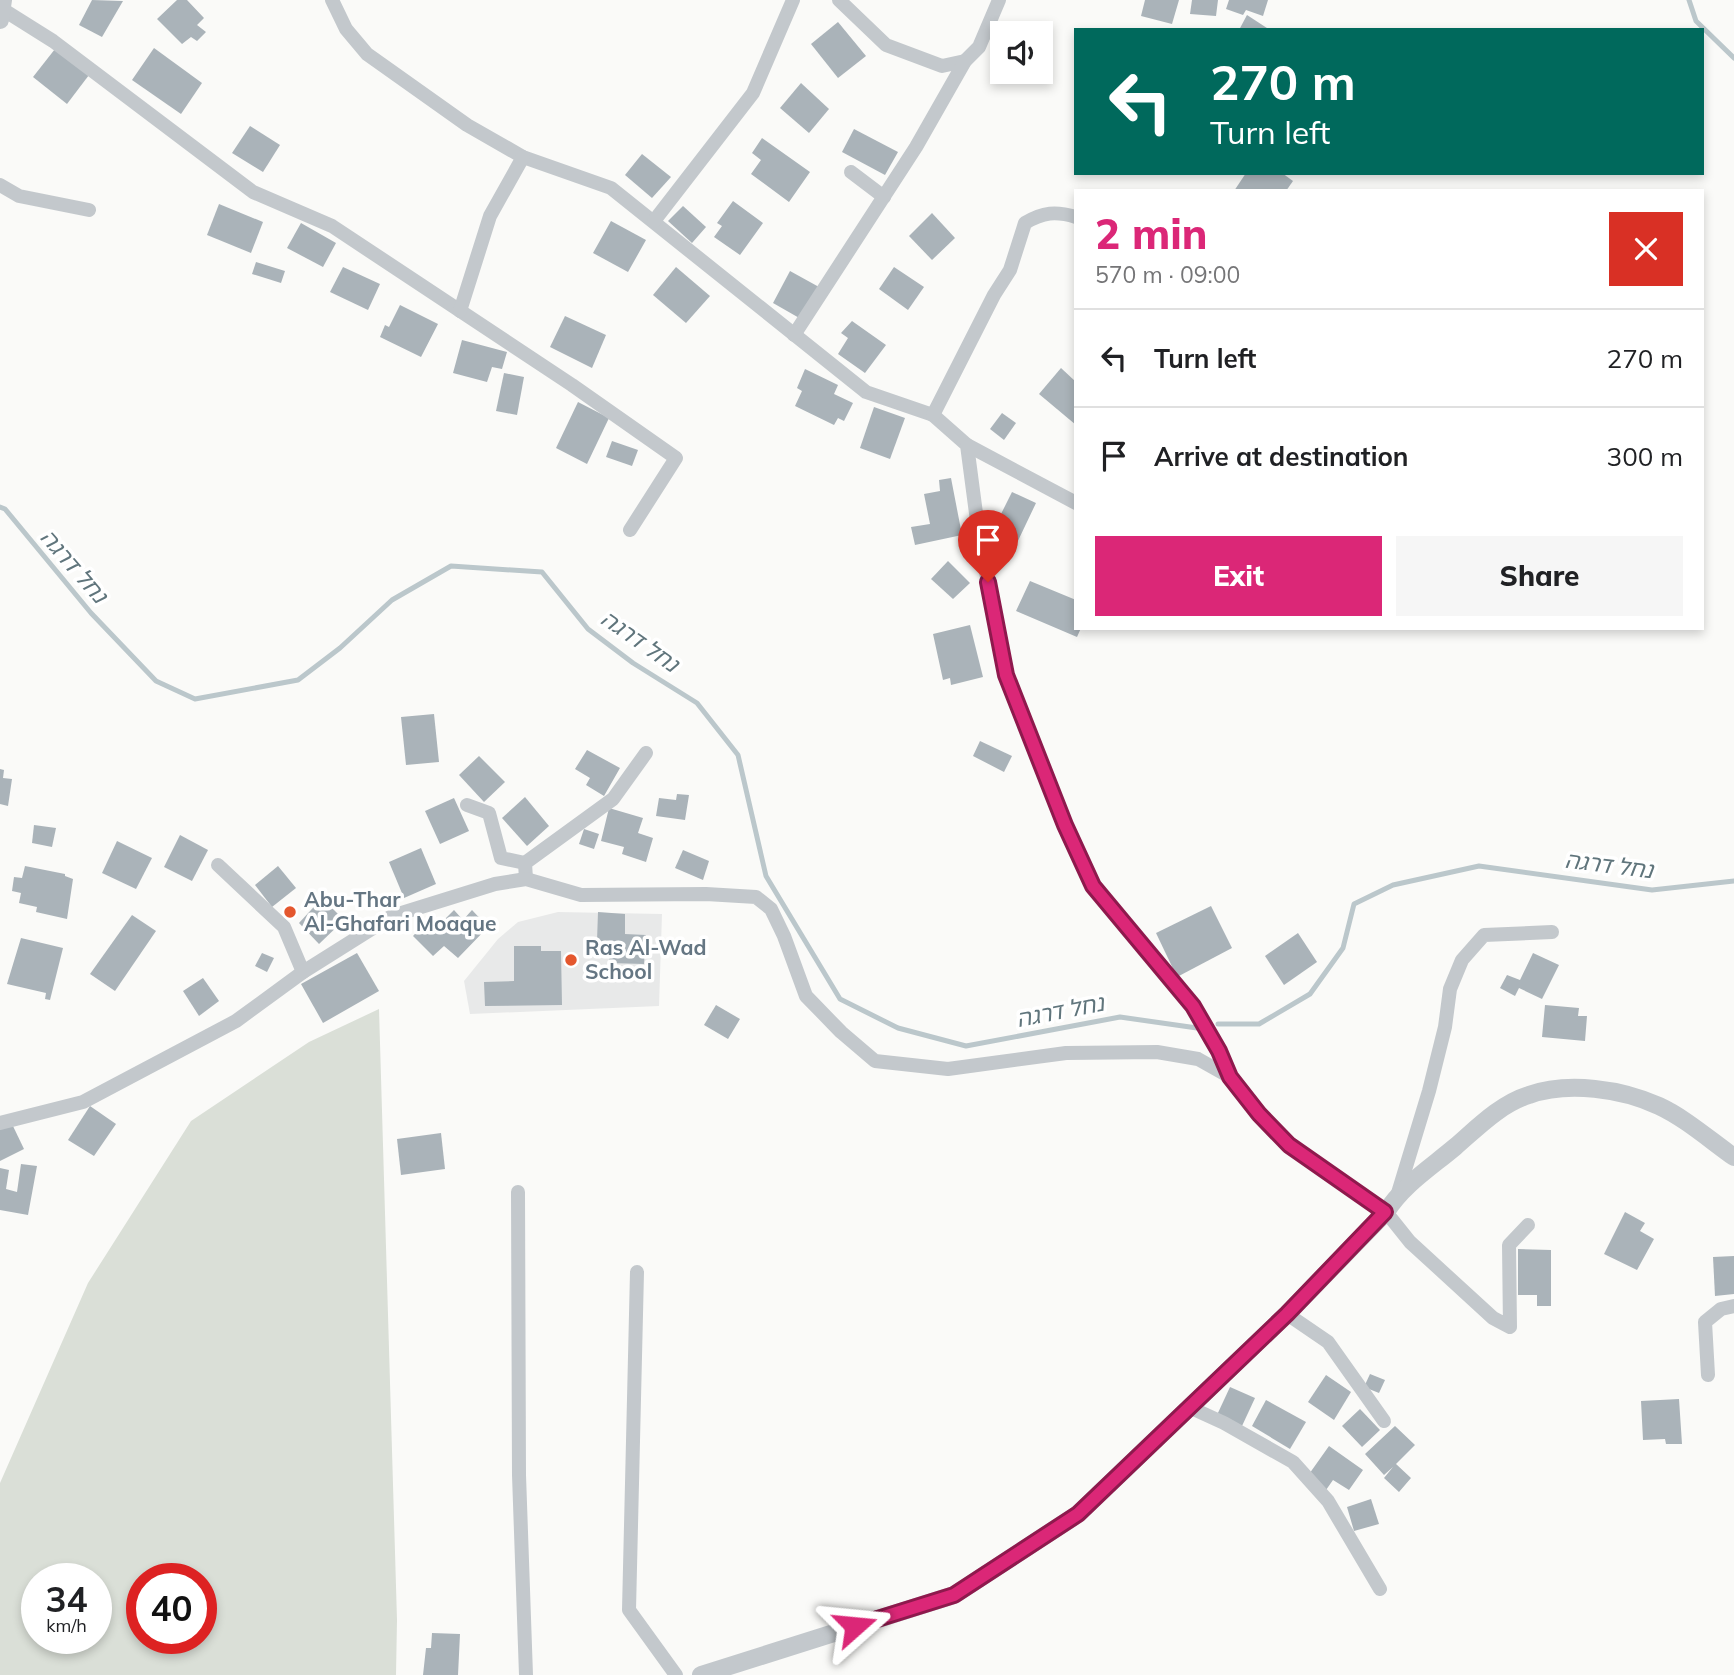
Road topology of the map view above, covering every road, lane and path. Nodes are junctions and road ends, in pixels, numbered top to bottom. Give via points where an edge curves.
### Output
1 (332, 0) edge
2 (793, 0) edge
3 (839, 0) edge
4 (999, 0) edge
5 (1, 10) edge
6 (965, 61) junction
7 (523, 157) junction
8 (851, 172) dead end
9 (0, 185) edge
10 (884, 197) junction
11 (89, 210) dead end
12 (1074, 216) edge
13 (654, 220) junction
14 (460, 311) junction
15 (794, 335) junction
16 (933, 415) junction
17 (967, 445) junction
18 (1074, 502) edge
19 (630, 530) dead end
20 (646, 753) dead end
21 (467, 805) dead end
22 (525, 863) junction
23 (218, 865) dead end
24 (526, 879) junction
25 (1552, 932) dead end
26 (303, 972) junction
27 (1230, 1077) junction
28 (0, 1123) edge
29 (1734, 1157) edge
30 (518, 1192) dead end
31 (1398, 1192) junction
32 (1385, 1212) junction
33 (1528, 1225) dead end
34 (638, 1272) dead end
35 (1734, 1306) edge
36 (1287, 1314) junction
37 (1708, 1375) dead end
38 (1189, 1407) junction
39 (1384, 1421) dead end
40 (1380, 1590) dead end
41 (526, 1675) edge
42 (676, 1675) edge
43 (701, 1675) edge

1 - 7 street via 346,29 367,54 467,125
2 - 13 street via 753,93
3 - 6 street via 886,45 942,66
4 - 6 street via 979,47
5 - 14 street via 53,41 253,192 332,226
6 - 10 street
7 - 13 street via 611,188
7 - 14 street via 490,216
8 - 10 street
9 - 11 street via 19,196
10 - 15 street
12 - 16 street via 1039,214 1025,223 1010,270
13 - 15 street
14 - 19 street via 676,458
15 - 16 street via 866,392
16 - 17 street
17 - 18 street
17 - 27 street via 1006,675 1065,825 1093,886 1193,1006
20 - 22 street via 613,799
21 - 22 street via 488,813 501,858
22 - 24 street
23 - 26 street via 284,927
24 - 26 street via 392,916
24 - 27 street via 581,895 756,897 771,909 785,936 806,996 875,1061 948,1069 1066,1054 1157,1052 1198,1059
25 - 31 street via 1484,934 1462,960 1450,989 1429,1091
26 - 28 street via 236,1021 83,1102
27 - 32 street via 1289,1145
29 - 31 street via 1660,1107 1593,1088 1561,1089 1529,1095 1495,1114
30 - 41 street via 519,1475
31 - 32 street
32 - 33 street via 1420,1251 1510,1328 1509,1245
32 - 36 street
34 - 42 street via 629,1610
35 - 37 street via 1721,1309 1705,1322
36 - 38 street
36 - 39 street via 1328,1342
38 - 40 street via 1293,1462 1328,1501
38 - 43 street via 1078,1514 954,1595

